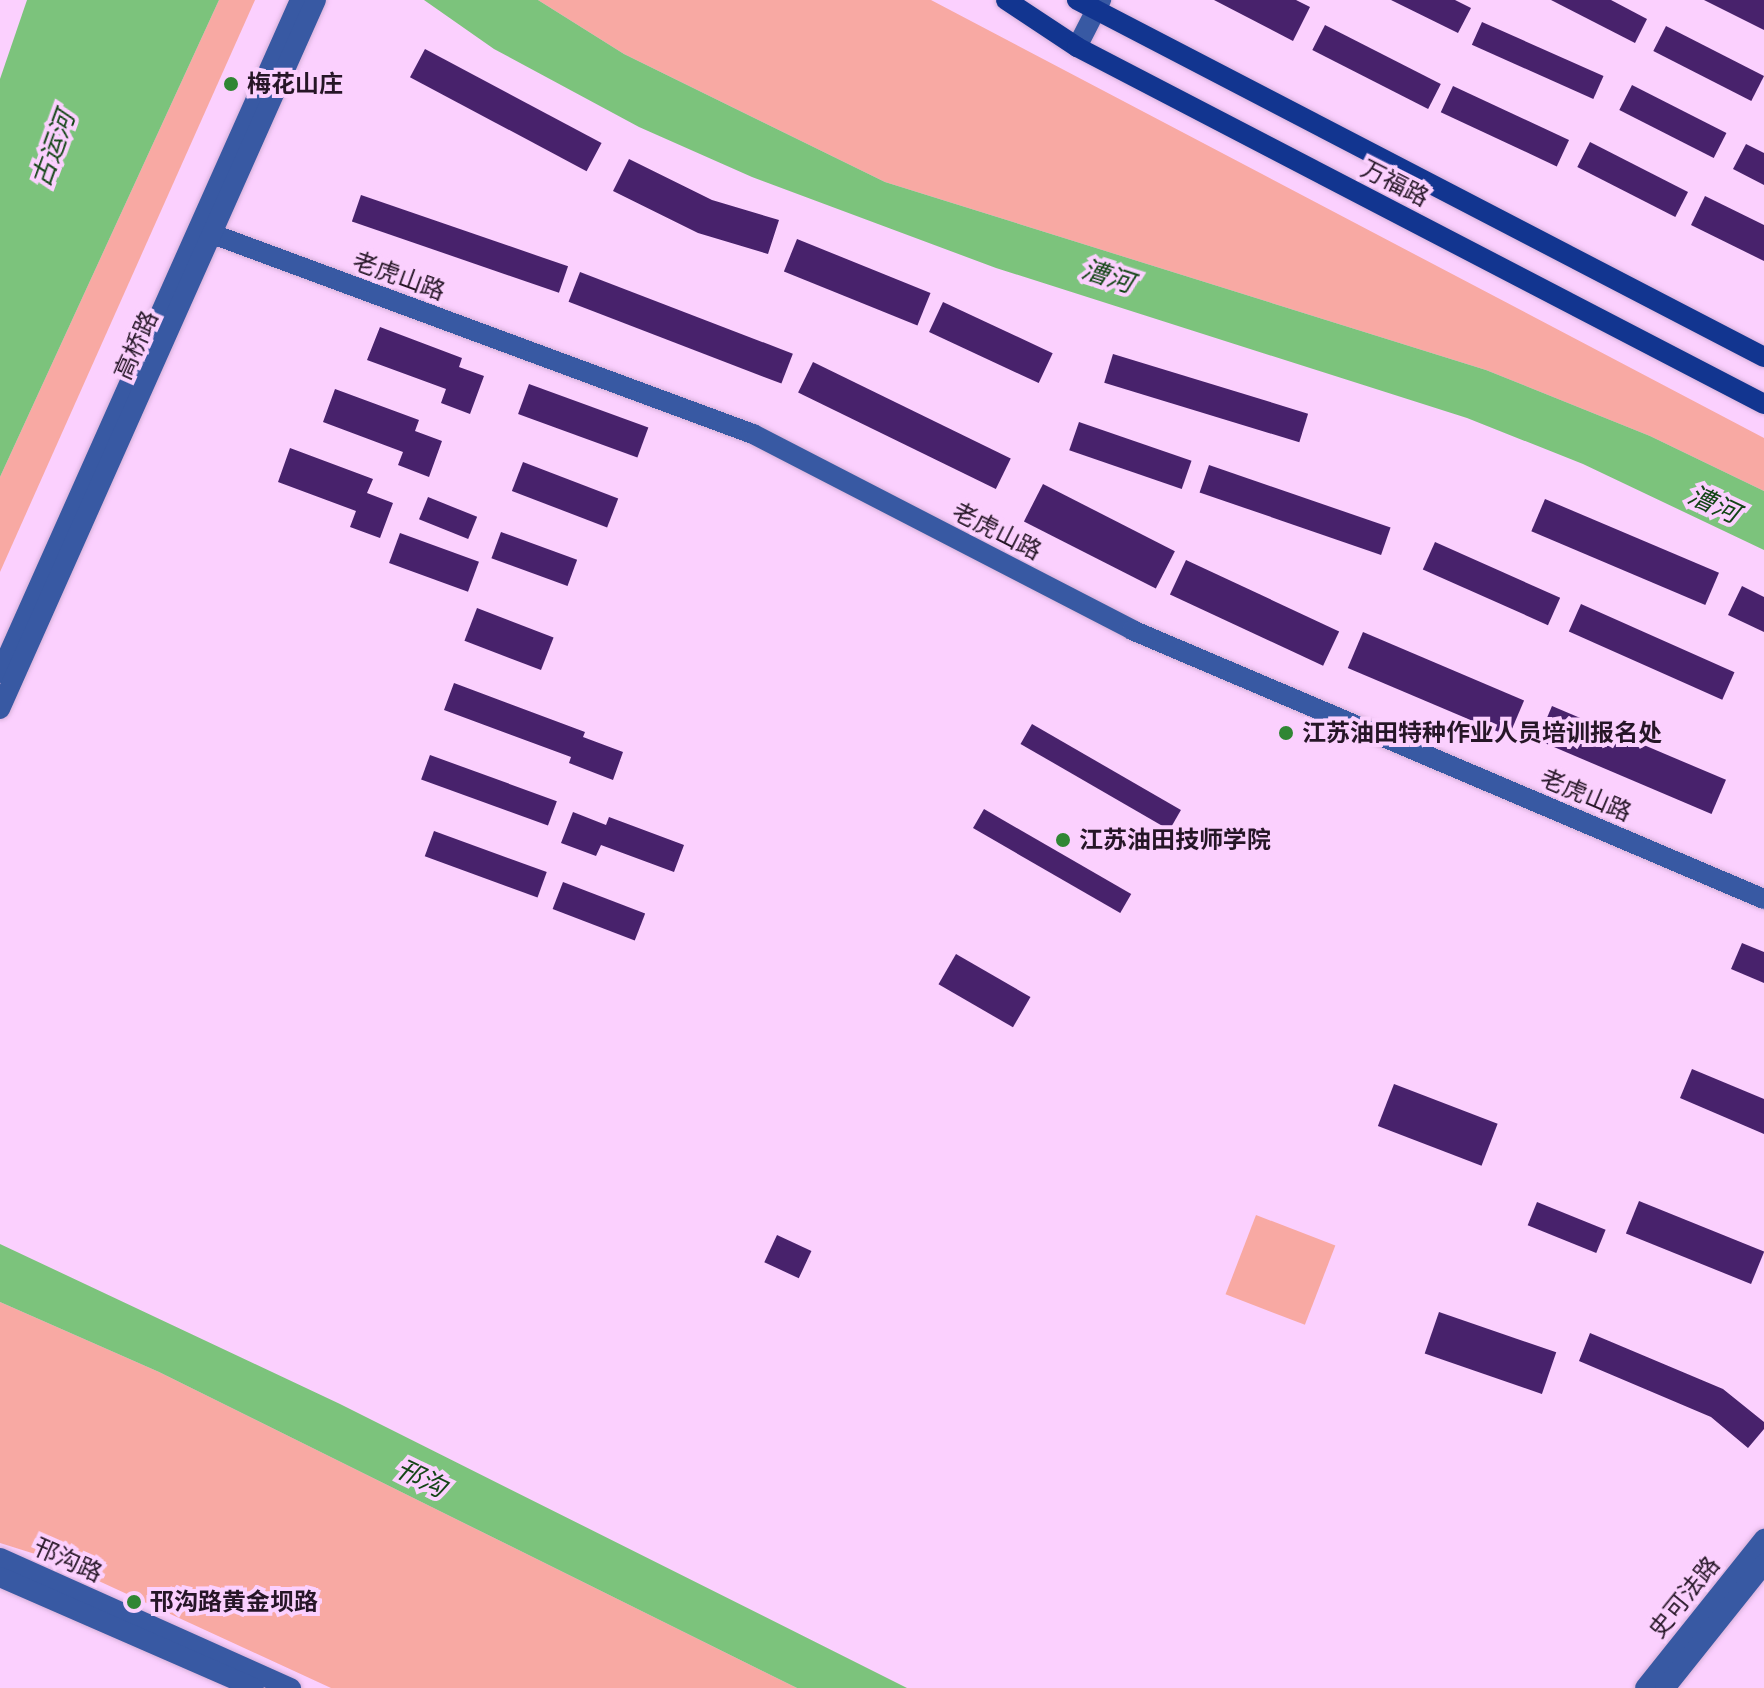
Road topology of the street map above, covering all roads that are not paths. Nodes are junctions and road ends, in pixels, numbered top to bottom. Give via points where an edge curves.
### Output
1 (300, 0) edge
2 (316, 0) edge
3 (1006, 0) edge
4 (1077, 0) edge
5 (1099, 5) edge
6 (1077, 47) junction
7 (206, 232) junction
8 (1764, 357) edge
9 (1764, 404) edge
10 (0, 673) edge
11 (0, 709) edge
12 (1764, 899) edge
13 (1764, 1539) edge
14 (0, 1558) edge
15 (1764, 1564) edge
16 (0, 1577) edge
17 (254, 1688) edge
18 (291, 1688) edge
19 (1645, 1688) edge
20 (1665, 1688) edge

1 - 7 main road, 高桥路
2 - 7 main road, 高桥路
3 - 6 main road, 万福路
4 - 5 main road, 万福路
5 - 6 main road
5 - 8 main road, 万福路
6 - 9 main road, 万福路
7 - 10 main road, 高桥路
7 - 11 main road, 高桥路
7 - 12 main road, 老虎山路 via 753,434 1132,630
13 - 19 main road, 史可法路
14 - 18 main road, 邗沟路
15 - 20 main road, 史可法路
16 - 17 main road, 邗沟路

